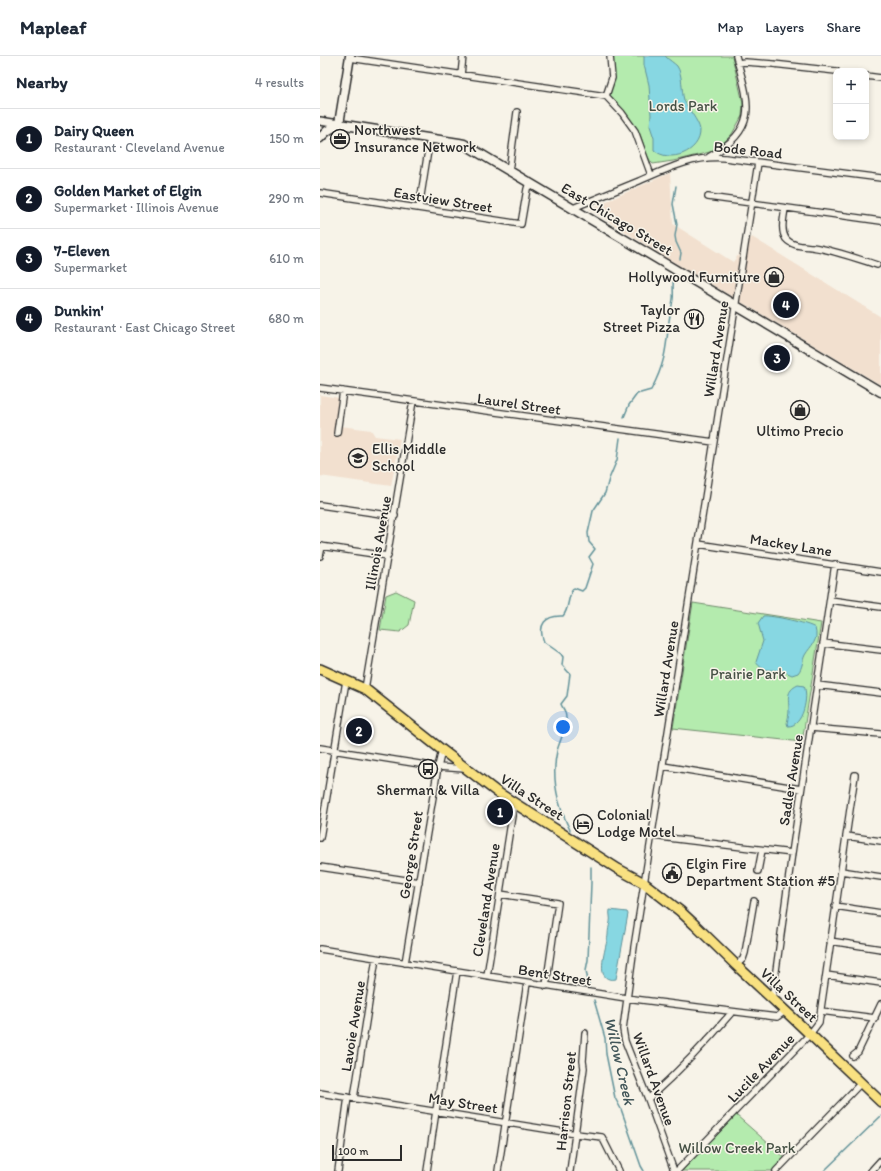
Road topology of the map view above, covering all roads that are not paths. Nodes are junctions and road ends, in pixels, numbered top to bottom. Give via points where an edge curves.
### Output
1 (463, 56) edge
2 (610, 56) edge
3 (736, 56) edge
4 (350, 57) edge
5 (738, 63) junction
6 (833, 71) edge
7 (461, 75) junction
8 (869, 76) edge
9 (881, 78) edge
10 (606, 96) junction
11 (517, 112) dead end
12 (320, 121) edge
13 (339, 124) junction
14 (320, 138) edge
15 (430, 138) junction
16 (706, 158) junction
17 (758, 163) junction
18 (509, 171) junction
19 (651, 175) junction
20 (881, 178) edge
21 (529, 183) junction
22 (320, 193) edge
23 (708, 197) dead end
24 (751, 204) junction
25 (419, 208) junction
26 (573, 208) junction
27 (785, 208) junction
28 (881, 221) edge
29 (877, 265) dead end
30 (735, 306) junction
31 (320, 388) edge
32 (343, 391) junction
33 (881, 392) edge
34 (414, 400) junction
35 (337, 433) dead end
36 (714, 442) junction
37 (320, 505) edge
38 (395, 516) junction
39 (698, 544) junction
40 (321, 546) edge
41 (320, 556) edge
42 (388, 556) junction
43 (835, 564) junction
44 (881, 572) edge
45 (830, 600) junction
46 (881, 607) edge
47 (823, 643) junction
48 (881, 650) edge
49 (320, 669) edge
50 (346, 681) junction
51 (817, 685) junction
52 (365, 689) junction
53 (881, 693) edge
54 (811, 728) junction
55 (881, 734) edge
56 (320, 748) edge
57 (334, 750) junction
58 (442, 750) junction
59 (438, 766) junction
60 (663, 766) junction
61 (465, 769) junction
62 (855, 775) dead end
63 (801, 789) junction
64 (514, 803) junction
65 (652, 836) junction
66 (846, 836) junction
67 (320, 838) edge
68 (881, 841) edge
69 (762, 850) junction
70 (792, 853) junction
71 (320, 867) edge
72 (758, 871) dead end
73 (841, 871) junction
74 (881, 876) edge
75 (419, 882) junction
76 (644, 884) junction
77 (500, 894) junction
78 (754, 901) dead end
79 (835, 906) junction
80 (881, 913) edge
81 (830, 941) junction
82 (320, 949) edge
83 (881, 949) edge
84 (376, 958) junction
85 (406, 963) junction
86 (736, 965) junction
87 (457, 971) junction
88 (826, 975) junction
89 (487, 976) junction
90 (527, 983) junction
91 (881, 983) edge
92 (546, 986) junction
93 (626, 998) junction
94 (772, 1000) junction
95 (881, 1004) edge
96 (785, 1011) junction
97 (821, 1011) junction
98 (732, 1012) junction
99 (875, 1018) junction
100 (585, 1033) dead end
101 (810, 1034) junction
102 (853, 1056) dead end
103 (861, 1082) junction
104 (320, 1093) edge
105 (351, 1098) junction
106 (648, 1099) junction
107 (880, 1099) edge
108 (436, 1112) junction
109 (506, 1122) junction
110 (576, 1134) junction
111 (881, 1160) edge
112 (338, 1171) edge
113 (427, 1171) edge
114 (498, 1171) edge
115 (570, 1171) edge
116 (620, 1171) edge
117 (676, 1171) edge
118 (776, 1171) edge
119 (871, 1171) edge

1 - 7 street
2 - 10 street via 612,78
3 - 5 street
4 - 7 street
4 - 13 main road
5 - 6 street
5 - 16 street via 747,98 746,117 740,131 732,140
7 - 10 street
8 - 9 street
10 - 19 street via 635,131
11 - 18 street
12 - 13 street, East Chicago Street
13 - 14 main road
13 - 15 main road, East Chicago Street
15 - 18 main road, East Chicago Street via 462,143
15 - 25 street
16 - 17 street, Bode Road
16 - 19 street, Bode Road
17 - 20 street, Bode Road
17 - 24 street, Willard Avenue
18 - 21 main road, East Chicago Street
19 - 26 street, Bode Road
21 - 25 street, Eastview Street via 521,224
21 - 26 main road, East Chicago Street
22 - 25 street, Eastview Street
23 - 24 street
24 - 27 street
24 - 30 street, Willard Avenue
26 - 30 main road, East Chicago Street
27 - 28 street
27 - 29 street via 783,231 790,242 827,249
30 - 33 main road, East Chicago Street
30 - 36 street, Willard Avenue
31 - 32 street, Laurel Street
32 - 34 street, Laurel Street
32 - 35 street
34 - 36 street, Laurel Street
34 - 38 street, Illinois Avenue
36 - 39 street, Willard Avenue
37 - 38 street
38 - 42 street, Illinois Avenue
39 - 43 street, Mackey Lane
39 - 60 street, Willard Avenue
40 - 41 street
40 - 42 street
42 - 52 street, Illinois Avenue
43 - 44 street, Mackey Lane
43 - 45 street, Sadler Avenue
45 - 46 street
45 - 47 street, Sadler Avenue
47 - 48 street
47 - 51 street, Sadler Avenue
49 - 50 main road, Villa Street
50 - 52 main road, Villa Street
50 - 57 street
51 - 53 street
51 - 54 street, Sadler Avenue
52 - 58 main road, Villa Street
54 - 55 street
54 - 63 street, Sadler Avenue
56 - 57 street
57 - 59 street
57 - 67 street
58 - 59 street, George Street
58 - 61 main road, Villa Street
59 - 61 street
59 - 75 street, George Street
60 - 63 street
60 - 65 street, Willard Avenue
61 - 64 main road, Villa Street
62 - 66 street, Lucile Avenue
63 - 70 street, Sadler Avenue
64 - 76 main road, Villa Street
64 - 77 street, Cleveland Avenue
65 - 69 street
65 - 76 street, Willard Avenue
66 - 68 street
66 - 73 street, Lucile Avenue
69 - 70 street
69 - 72 street
70 - 94 street, Sadler Avenue
71 - 75 street
73 - 74 street
73 - 79 street, Lucile Avenue
75 - 85 street, George Street
76 - 86 main road, Villa Street via 680,911
76 - 93 street, Willard Avenue
77 - 89 street, Cleveland Avenue
77 - 92 street via 558,903
78 - 86 street via 745,954
79 - 80 street
79 - 81 street, Lucile Avenue
81 - 83 street
81 - 88 street, Lucile Avenue
82 - 84 street, Bent Street
84 - 85 street, Bent Street
84 - 105 street, Lavoie Avenue
85 - 87 street, Bent Street
86 - 94 main road, Villa Street
87 - 89 street, Bent Street
87 - 108 street
88 - 91 street
88 - 97 street, Lucile Avenue
89 - 90 street, Bent Street
90 - 92 street, Bent Street
90 - 109 street
92 - 93 street, Bent Street
93 - 98 street, Bent Street
93 - 106 street, Willard Avenue via 624,1034
94 - 96 main road, Villa Street
95 - 99 street
96 - 98 street, Bent Street via 777,1018
96 - 101 main road, Villa Street
97 - 99 street
97 - 101 street, Lucile Avenue via 819,1022
98 - 106 street
99 - 102 street via 858,1052
100 - 110 street, Harrison Street via 584,1068
101 - 103 main road, Villa Street
101 - 117 street, Lucile Avenue
103 - 107 main road, Villa Street
103 - 118 street
104 - 105 street, May Street
105 - 108 street, May Street
105 - 112 street, Lavoie Avenue
106 - 117 street, Willard Avenue
108 - 109 street, May Street
108 - 113 street
109 - 110 street, May Street
109 - 114 street
110 - 115 street, Harrison Street
110 - 116 street, May Street via 602,1137
111 - 119 street

